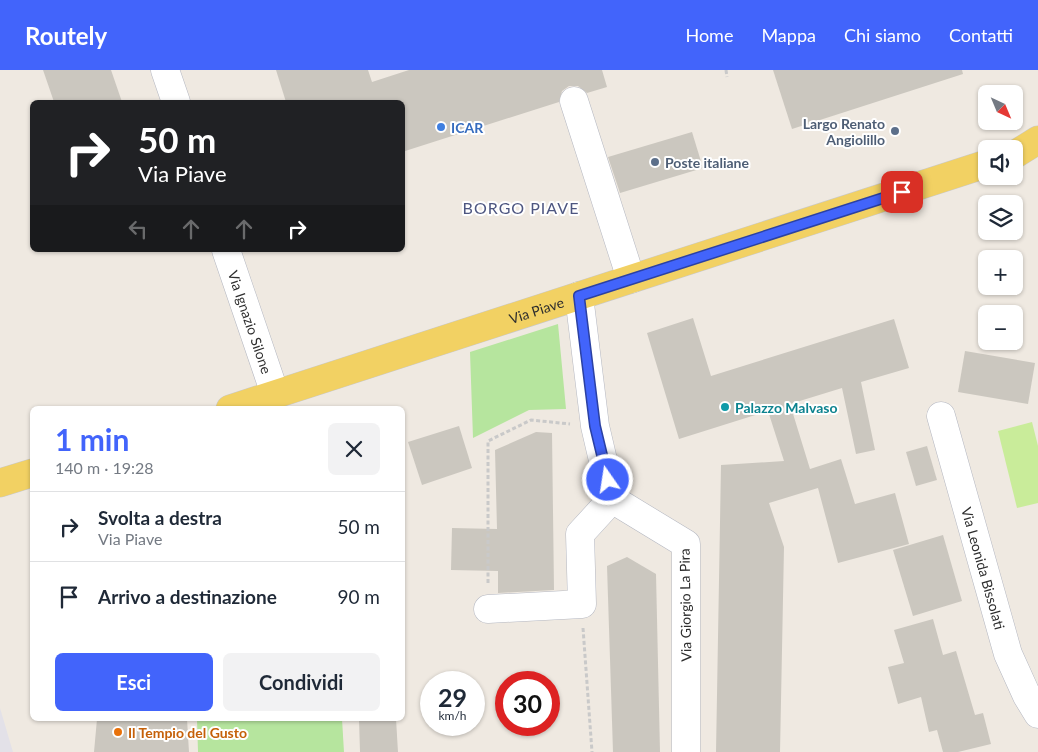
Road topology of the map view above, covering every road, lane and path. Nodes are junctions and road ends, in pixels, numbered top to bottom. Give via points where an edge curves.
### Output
1 (165, 70) edge
2 (726, 70) edge
3 (728, 77) dead end
4 (175, 100) edge
5 (574, 101) dead end
6 (1038, 140) edge
7 (1038, 146) edge
8 (1023, 149) edge
9 (1023, 152) edge
10 (1038, 153) edge
11 (1023, 154) edge
12 (978, 167) edge
13 (227, 252) edge
14 (631, 279) junction
15 (579, 296) junction
16 (275, 394) junction
17 (239, 406) edge
18 (941, 416) dead end
19 (595, 426) junction
20 (30, 474) edge
21 (0, 483) edge
22 (612, 499) junction
23 (582, 604) junction
24 (488, 608) joint
25 (1038, 714) edge
26 (592, 752) edge
27 (686, 752) edge

1 - 4 street
2 - 3 path
5 - 14 street
6 - 8 main road
7 - 9 main road
10 - 11 street
12 - 14 main road, Via Piave
13 - 16 street, Via Ignazio Silone
14 - 15 main road, Via Piave
15 - 16 main road, Via Piave
15 - 19 street
16 - 17 main road, Via Piave
18 - 25 street, Via Leonida Bissolati via 1008,654
19 - 22 street
19 - 24 path via 531,420 488,441
20 - 21 main road
22 - 23 street via 580,534
22 - 27 street, Via Giorgio La Pira via 686,544
23 - 24 street
23 - 26 path

